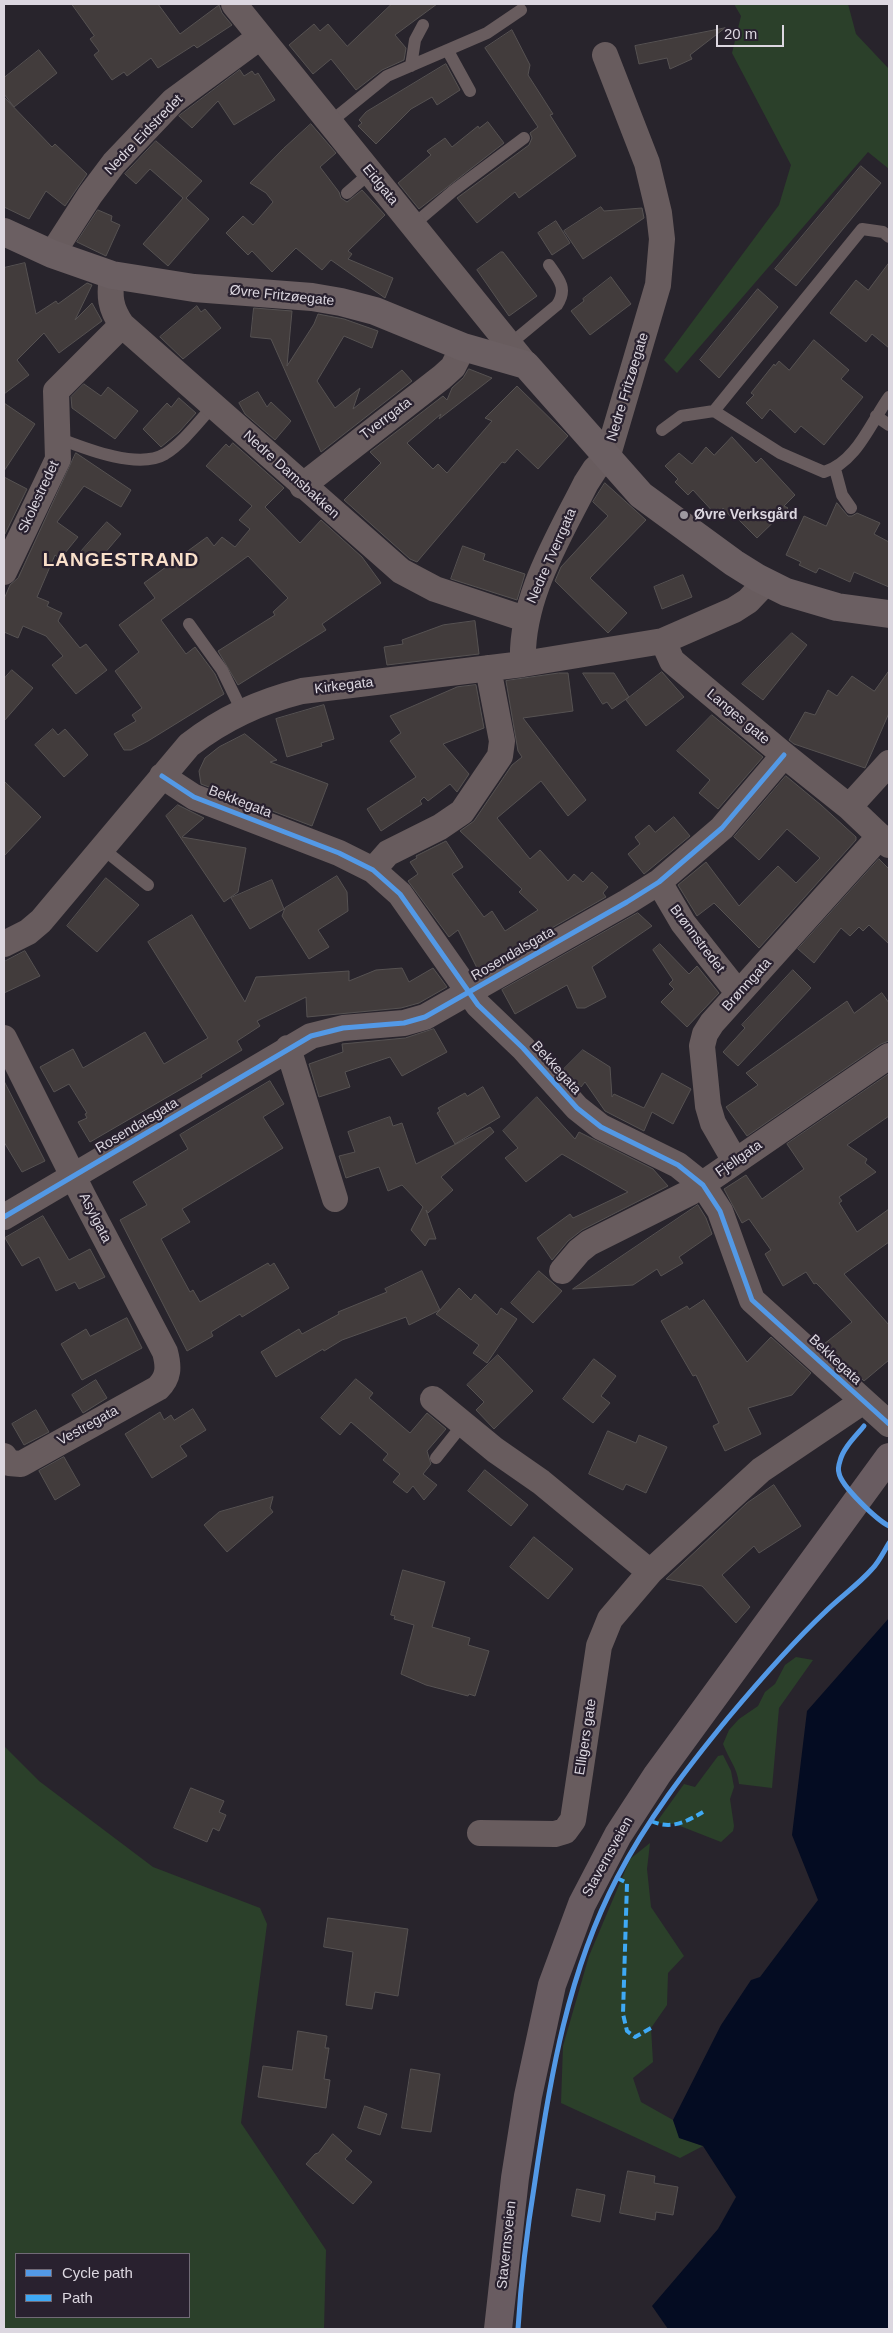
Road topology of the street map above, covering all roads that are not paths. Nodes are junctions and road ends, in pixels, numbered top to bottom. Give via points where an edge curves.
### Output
1 (234, 4) edge
2 (521, 10) dead end
3 (423, 25) dead end
4 (260, 37) junction
5 (448, 51) junction
6 (605, 55) dead end
7 (411, 66) junction
8 (470, 91) dead end
9 (330, 123) junction
10 (524, 138) dead end
11 (370, 173) junction
12 (347, 193) dead end
13 (413, 225) junction
14 (4, 232) edge
15 (889, 237) edge
16 (52, 254) junction
17 (549, 265) dead end
18 (112, 275) junction
19 (122, 326) junction
20 (463, 347) junction
21 (518, 354) junction
22 (889, 397) edge
23 (214, 405) junction
24 (714, 411) junction
25 (876, 416) junction
26 (889, 425) edge
27 (662, 430) dead end
28 (58, 438) junction
29 (607, 458) junction
30 (836, 469) junction
31 (302, 486) junction
32 (851, 508) dead end
33 (4, 572) edge
34 (763, 577) junction
35 (889, 614) edge
36 (525, 619) junction
37 (189, 624) dead end
38 (663, 641) junction
39 (522, 664) junction
40 (488, 668) junction
41 (242, 711) junction
42 (784, 755) junction
43 (889, 763) edge
44 (162, 776) junction
45 (849, 806) junction
46 (884, 841) edge
47 (103, 849) junction
48 (373, 870) junction
49 (659, 882) junction
50 (148, 884) dead end
51 (4, 944) edge
52 (740, 992) junction
53 (468, 993) junction
54 (4, 1038) edge
55 (288, 1048) junction
56 (889, 1056) edge
57 (735, 1161) junction
58 (74, 1177) junction
59 (703, 1185) junction
60 (336, 1199) dead end
61 (4, 1217) edge
62 (562, 1271) dead end
63 (168, 1373) joint
64 (433, 1399) dead end
65 (862, 1402) junction
66 (463, 1424) junction
67 (889, 1424) edge
68 (889, 1457) edge
69 (436, 1458) dead end
70 (6, 1463) edge
71 (650, 1572) junction
72 (480, 1834) dead end
73 (498, 2329) edge

1 - 4 street, Eidgata
2 - 5 lane via 487,33
3 - 7 lane via 415,40
4 - 9 street, Eidgata
4 - 16 street, Nedre Eidstredet via 174,101 120,156
5 - 7 lane
5 - 8 lane
6 - 29 street, Nedre Fritzøegate via 647,163 660,214 662,239 658,285
7 - 9 lane via 374,85
9 - 11 street, Eidgata
10 - 13 lane
11 - 12 lane
11 - 13 street, Eidgata
13 - 21 street, Eidgata
14 - 16 main road, Øvre Fritzøegate
15 - 24 lane via 883,232 862,229
16 - 18 main road, Øvre Fritzøegate
17 - 21 lane via 562,283 562,298
18 - 19 street, Nedre Damsbakken via 110,302
18 - 20 main road, Øvre Fritzøegate via 194,288 341,302 375,311
19 - 23 street, Nedre Damsbakken
19 - 28 street, Skolestredet via 56,391
20 - 21 main road, Øvre Fritzøegate
20 - 31 street, Tverrgata via 453,367 442,377
21 - 29 main road
22 - 25 lane
23 - 28 lane via 173,448 163,455 146,459 98,453
23 - 31 street, Nedre Damsbakken
24 - 27 lane via 681,416
24 - 30 lane via 780,452 824,472
25 - 26 lane
25 - 30 lane via 862,441
28 - 33 street, Skolestredet via 58,458
29 - 34 main road, Nedre Fritzøegate via 641,495
29 - 36 street, Nedre Tverrgata via 586,483
30 - 32 lane via 842,496
31 - 36 street, Nedre Damsbakken via 413,578 434,589
34 - 35 main road, Nedre Fritzøegate via 786,592 837,607
34 - 38 street, Kirkegata via 748,601 734,610
36 - 39 street, Nedre Tverrgata
37 - 41 lane via 222,670
38 - 39 street, Kirkegata
38 - 42 street, Langes gate via 672,661
39 - 40 street, Kirkegata
40 - 41 street, Kirkegata via 302,691 269,699
40 - 48 street via 502,740 500,756 462,812 388,853
41 - 44 street, Kirkegata via 209,729 189,745
42 - 45 street, Langes gate
42 - 49 street, Rosendalsgata via 722,828
43 - 45 street
44 - 47 street, Kirkegata
44 - 48 street, Bekkegata via 194,797 339,853
45 - 46 street, Langes gate
46 - 52 street, Brønngata
47 - 50 lane
47 - 51 street, Kirkegata via 41,921
48 - 53 street, Bekkegata via 400,894
49 - 52 street, Brønnstredet via 683,923
49 - 53 street, Rosendalsgata
52 - 57 street, Brønngata via 712,1023 702,1046 709,1110 721,1140
53 - 55 street, Rosendalsgata via 415,1021 335,1030 311,1036
53 - 59 street, Bekkegata via 588,1119 678,1165
54 - 58 street, Asylgata
55 - 58 street, Rosendalsgata
55 - 60 street
56 - 57 street, Fjellgata
57 - 59 street, Fjellgata
58 - 61 street, Rosendalsgata
58 - 63 street, Asylgata via 165,1352
59 - 62 street, Fjellgata via 589,1243
59 - 65 street, Bekkegata via 720,1211 752,1300
63 - 70 street, Vestregata via 158,1388 21,1464
64 - 66 street
65 - 67 street, Bekkegata
65 - 71 street, Elligers gate via 761,1470
66 - 69 lane
66 - 71 street via 541,1482
68 - 73 main road, Stavernsveien via 657,1775 618,1835 582,1904 552,1985 528,2096 514,2178
71 - 72 street, Elligers gate via 610,1619 600,1646 573,1820 566,1831 555,1834

